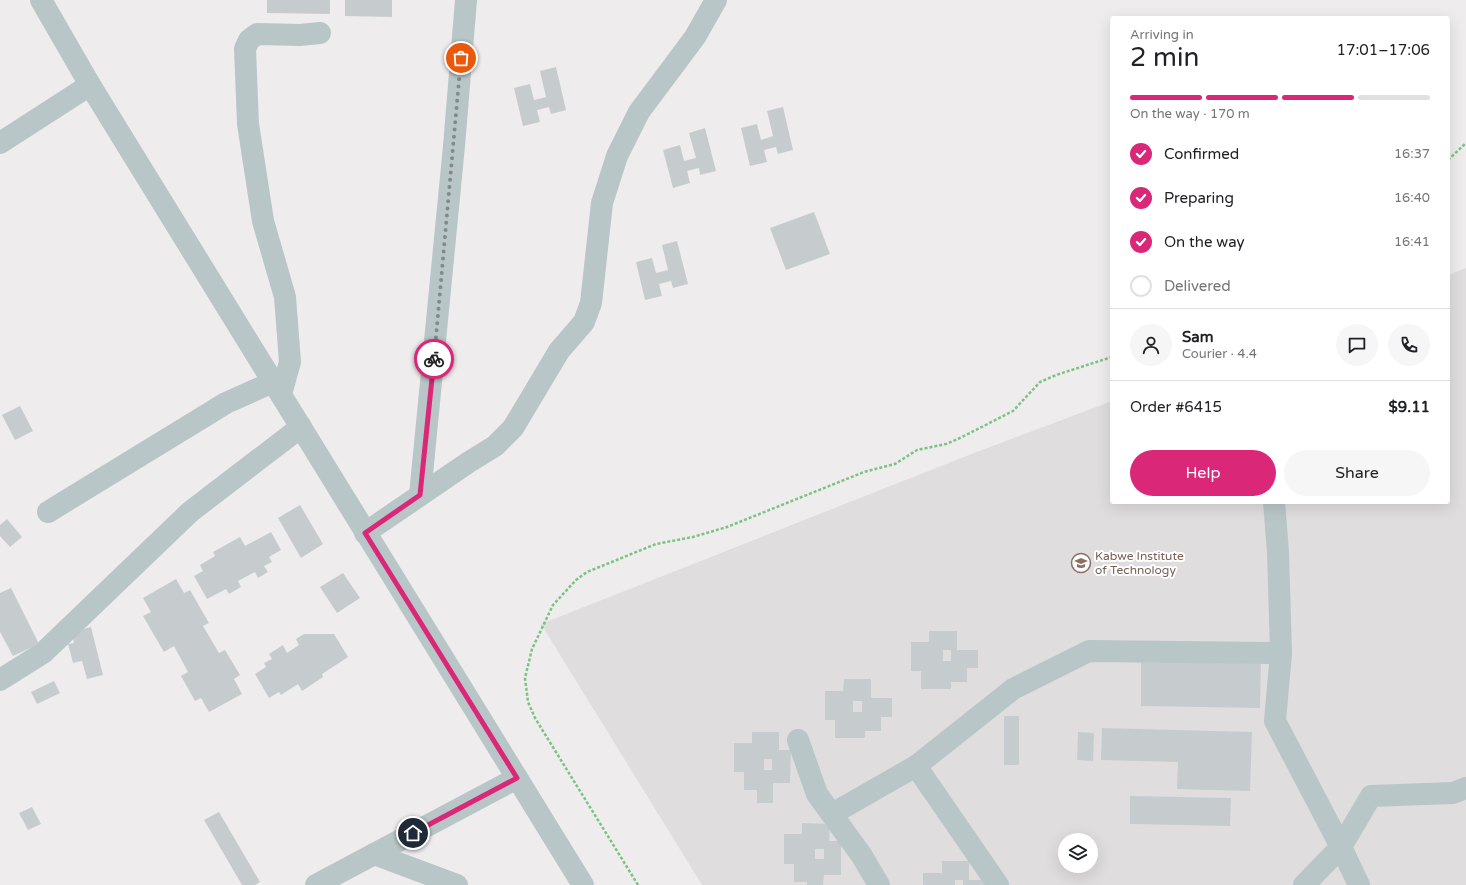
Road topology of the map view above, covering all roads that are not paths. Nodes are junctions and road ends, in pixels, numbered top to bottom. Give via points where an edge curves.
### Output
1 (40, 0) edge
2 (466, 0) edge
3 (716, 0) edge
4 (320, 33) dead end
5 (90, 85) junction
6 (0, 143) edge
7 (277, 388) junction
8 (300, 427) junction
9 (420, 495) junction
10 (1274, 504) edge
11 (48, 512) dead end
12 (365, 533) junction
13 (1281, 653) junction
14 (0, 680) edge
15 (798, 740) dead end
16 (916, 766) junction
17 (517, 778) junction
18 (1466, 788) edge
19 (832, 814) junction
20 (1341, 847) junction
21 (374, 854) junction
22 (316, 885) edge
23 (457, 885) edge
24 (583, 885) edge
25 (879, 885) edge
26 (998, 885) edge
27 (1304, 885) edge
28 (1359, 885) edge

1 - 5 street
2 - 9 street
3 - 9 street via 695,37 639,112 617,156 602,203 591,303 584,322 559,351 513,428 495,446
4 - 7 street via 257,34 249,40 246,49 248,124 263,221 285,296 290,349 290,362
5 - 6 street
5 - 7 street
7 - 8 street
7 - 11 street via 226,403
8 - 12 street
8 - 14 street via 190,512 43,653
9 - 12 street
10 - 13 street
12 - 17 street
13 - 16 street via 1088,651 1013,689
13 - 20 street via 1275,721
15 - 19 street via 817,794
16 - 19 street
16 - 26 street
17 - 21 street
17 - 24 street
18 - 20 street via 1453,793 1371,796
19 - 25 street
20 - 27 street
20 - 28 street
21 - 22 street
21 - 23 street

